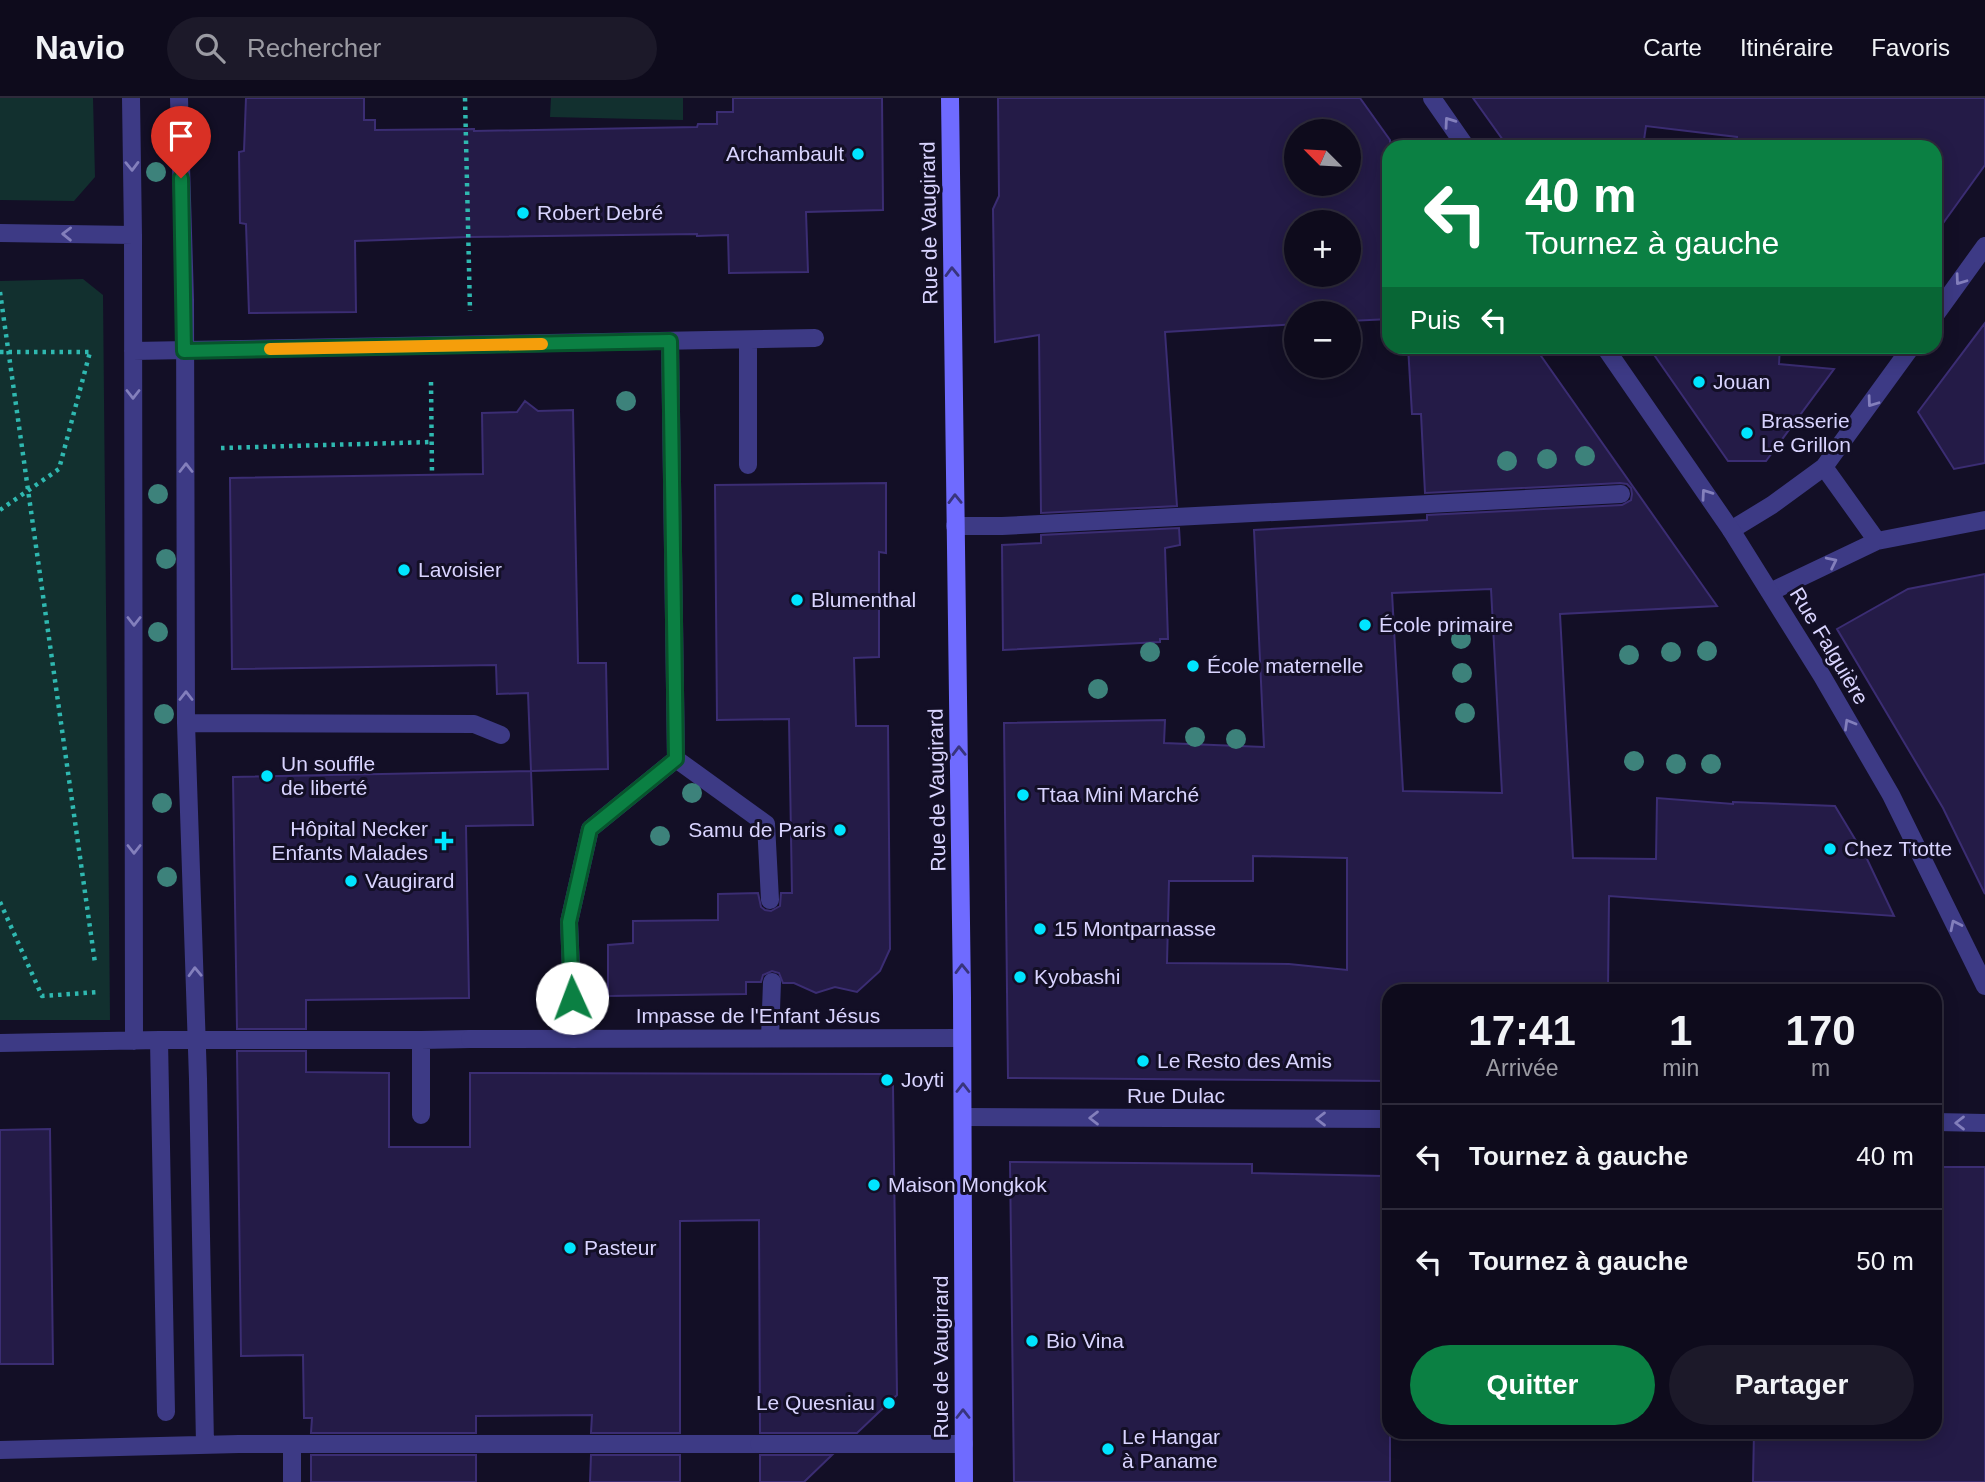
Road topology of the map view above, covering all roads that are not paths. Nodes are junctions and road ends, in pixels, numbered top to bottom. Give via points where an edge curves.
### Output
1 (131, 98) edge
2 (179, 98) edge
3 (950, 98) edge
4 (1432, 98) edge
5 (1461, 140) edge
6 (0, 233) edge
7 (133, 235) junction
8 (1985, 246) edge
9 (1942, 306) edge
10 (815, 338) dead end
11 (748, 340) junction
12 (670, 341) junction
13 (133, 351) junction
14 (184, 351) junction
15 (1610, 354) edge
16 (1906, 354) edge
17 (748, 464) dead end
18 (1824, 467) junction
19 (1621, 494) dead end
20 (1985, 520) edge
21 (955, 526) junction
22 (1731, 530) junction
23 (1877, 541) junction
24 (1770, 592) junction
25 (186, 723) junction
26 (501, 735) dead end
27 (676, 759) junction
28 (770, 900) dead end
29 (772, 982) dead end
30 (1985, 986) edge
31 (771, 1038) junction
32 (962, 1038) junction
33 (574, 1039) junction
34 (159, 1040) junction
35 (197, 1040) junction
36 (421, 1040) junction
37 (134, 1041) junction
38 (0, 1043) edge
39 (421, 1115) dead end
40 (963, 1117) junction
41 (1382, 1119) edge
42 (1942, 1122) edge
43 (1985, 1123) edge
44 (166, 1412) dead end
45 (205, 1444) junction
46 (964, 1444) junction
47 (292, 1445) junction
48 (0, 1450) edge
49 (292, 1482) edge
50 (964, 1482) edge

1 -> 7 street
2 - 14 street
21 -> 3 main road, Rue de Vaugirard
5 -> 4 street
7 -> 6 street
7 - 13 street
8 -> 9 street
10 - 11 street
11 - 12 street
11 - 17 street
12 - 14 street
12 - 27 street
13 - 14 street
13 -> 37 street
25 -> 14 street
22 -> 15 street, Rue Falguière
16 -> 18 street
18 - 22 street
18 - 23 street
19 - 21 street
20 - 23 street
32 -> 21 main road, Rue de Vaugirard
22 - 24 street, Rue Falguière
24 -> 23 street
30 -> 24 street, Rue Falguière via 1891,795
25 - 26 street via 474,724
35 -> 25 street
27 - 28 street via 766,824
27 - 33 street via 590,829 569,922
29 - 31 street
31 - 32 street, Impasse de l'Enfant Jésus
31 - 33 street, Impasse de l'Enfant Jésus
40 -> 32 main road, Rue de Vaugirard
33 - 36 street, Impasse de l'Enfant Jésus
34 - 35 street, Impasse de l'Enfant Jésus
34 - 37 street, Impasse de l'Enfant Jésus
34 - 44 street
35 - 36 street, Impasse de l'Enfant Jésus
35 - 45 street
36 - 39 street
37 - 38 street, Impasse de l'Enfant Jésus
41 -> 40 street, Rue Dulac
46 -> 40 main road, Rue de Vaugirard
43 -> 42 street
45 - 47 street
45 - 48 street
46 - 47 street
46 - 50 main road, Rue de Vaugirard
47 - 49 street

